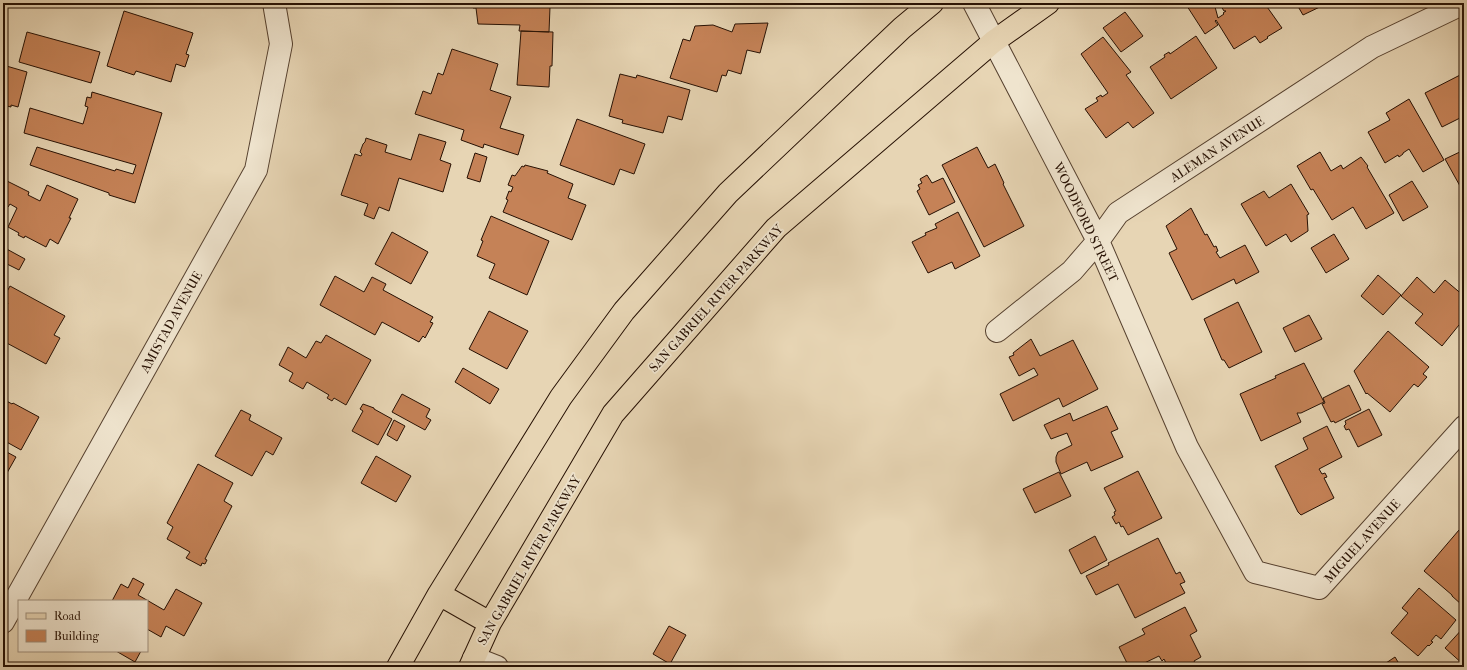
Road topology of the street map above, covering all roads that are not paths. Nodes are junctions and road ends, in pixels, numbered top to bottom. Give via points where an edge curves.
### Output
1 (274, 3) edge
2 (932, 3) edge
3 (974, 3) edge
4 (1048, 3) edge
5 (1464, 3) edge
6 (993, 42) junction
7 (1098, 241) junction
8 (997, 331) dead end
9 (1464, 427) edge
10 (1187, 447) joint
11 (439, 594) junction
12 (3, 622) edge
13 (490, 624) junction
14 (472, 662) edge
15 (398, 667) edge
16 (497, 667) edge

1 - 12 street, AMISTAD AVENUE via 281,44 256,170
2 - 11 main road via 902,28 728,193 624,311 561,397
3 - 6 street, WOODFORD STREET
4 - 6 main road, SAN GABRIEL RIVER PARKWAY
5 - 7 street, ALEMAN AVENUE via 1372,47 1118,213
6 - 7 street, WOODFORD STREET
6 - 13 main road, SAN GABRIEL RIVER PARKWAY via 776,228 612,414
7 - 8 street, ALEMAN AVENUE via 1072,270
7 - 10 street, WOODFORD STREET
9 - 10 street, MIGUEL AVENUE via 1320,588 1255,572
11 - 13 main road
11 - 15 main road
13 - 14 main road, SAN GABRIEL RIVER PARKWAY
14 - 16 street

